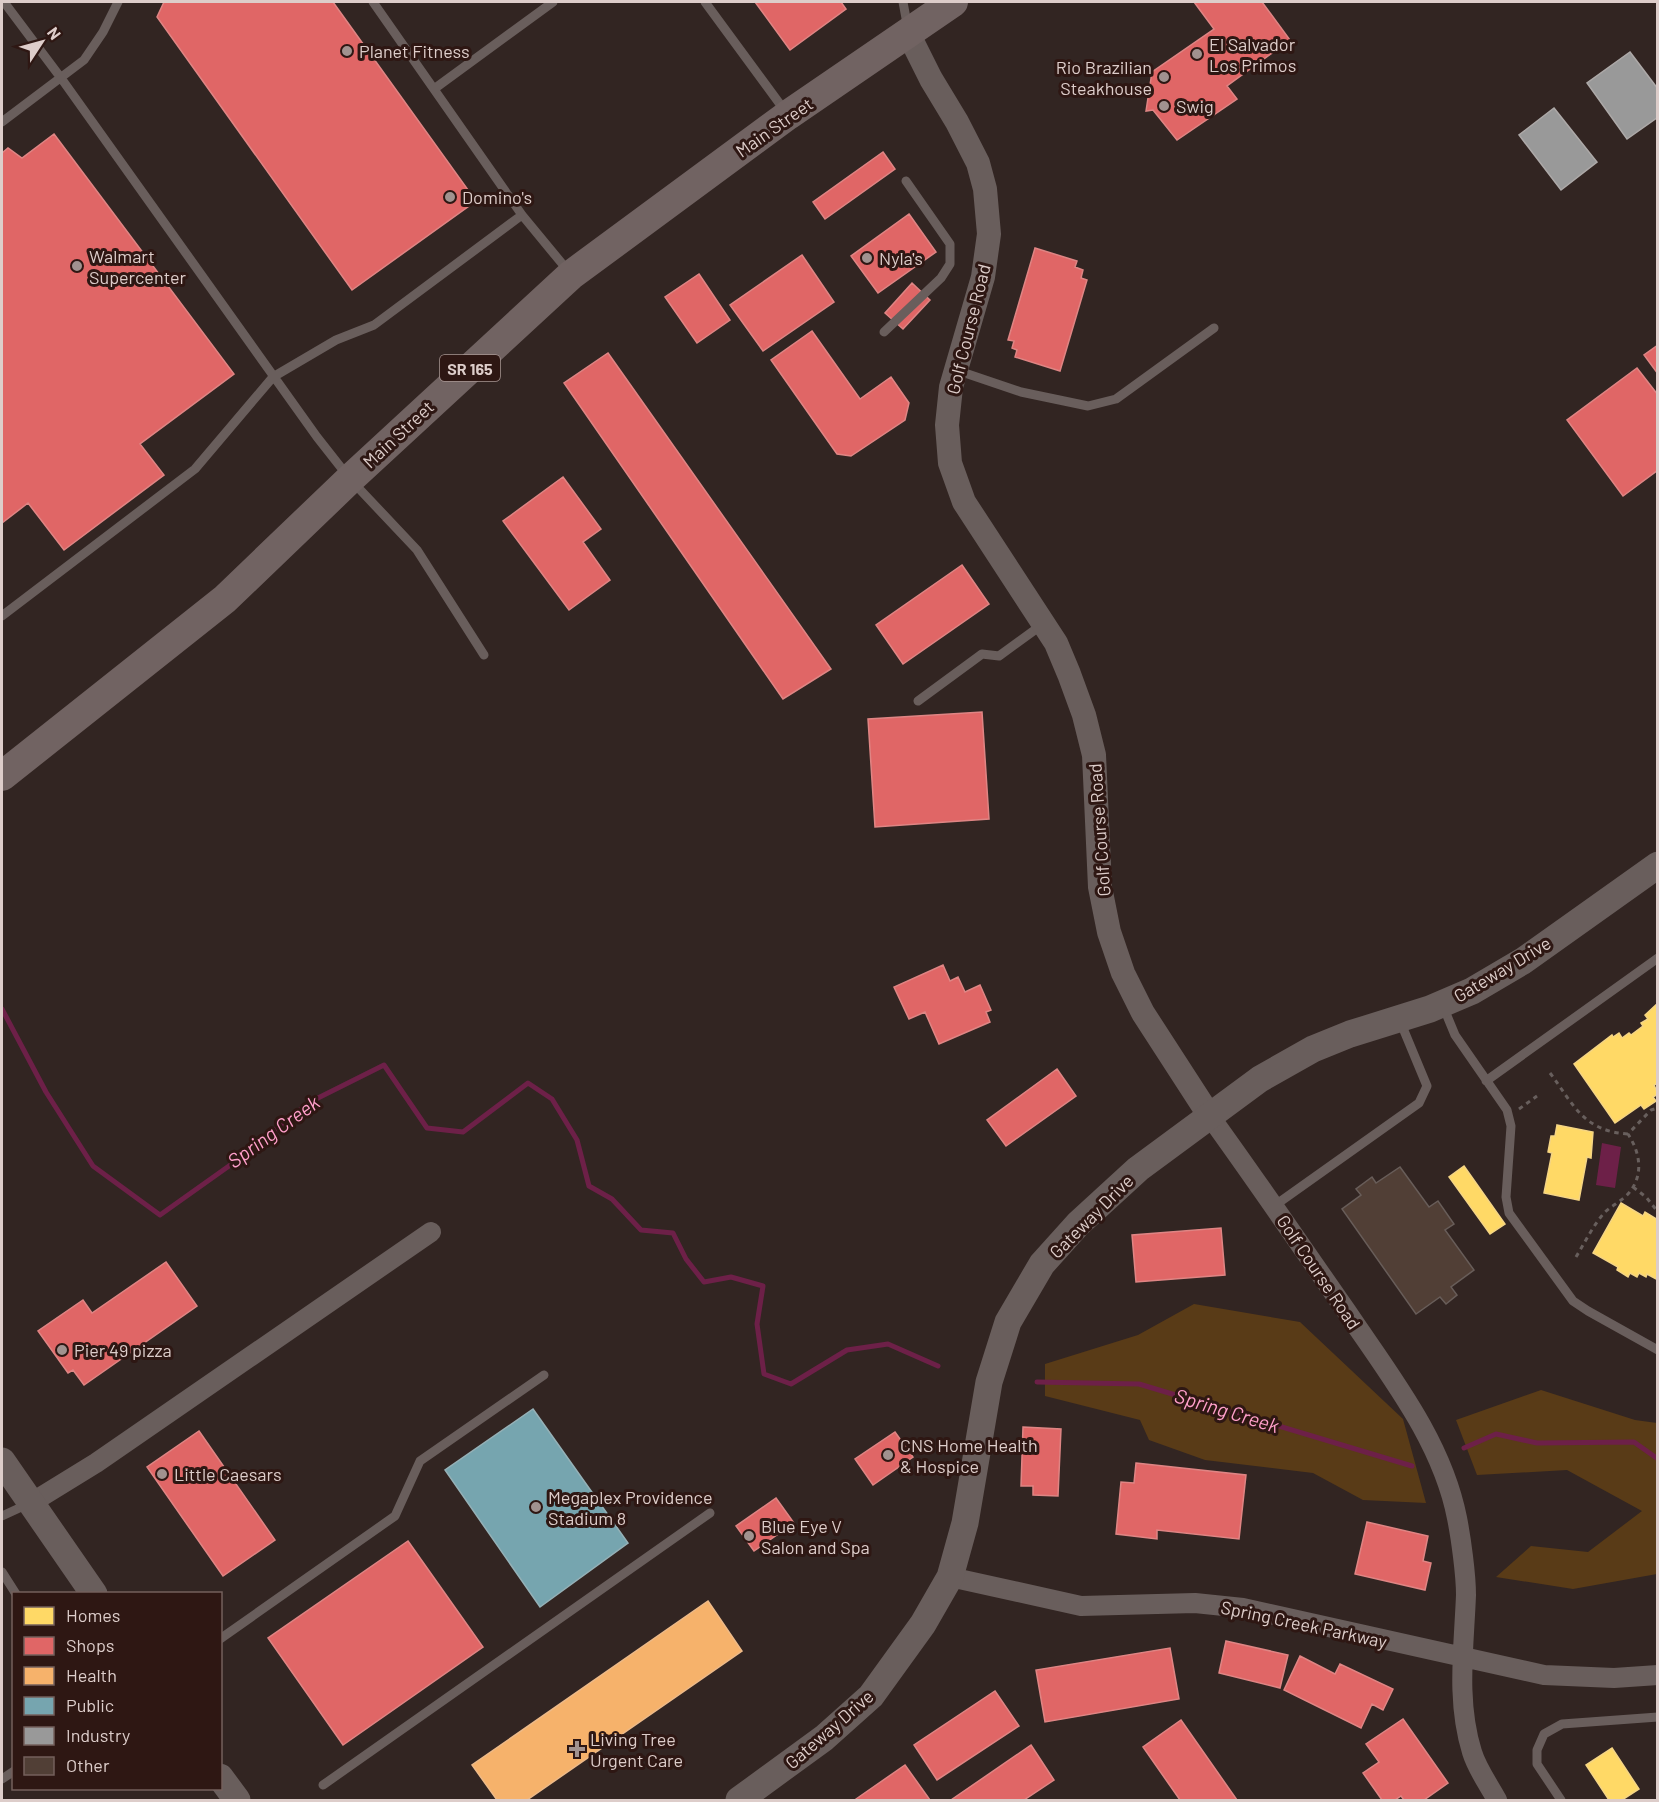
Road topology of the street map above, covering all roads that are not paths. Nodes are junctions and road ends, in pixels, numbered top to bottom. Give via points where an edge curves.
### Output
1 (4, 2) edge
2 (118, 2) edge
3 (374, 2) edge
4 (553, 2) edge
5 (705, 2) edge
6 (903, 2) edge
7 (952, 2) edge
8 (908, 33) junction
9 (61, 78) junction
10 (434, 89) junction
11 (788, 115) junction
12 (2, 122) edge
13 (906, 181) dead end
14 (522, 215) junction
15 (571, 274) junction
16 (1214, 328) dead end
17 (884, 332) dead end
18 (956, 370) junction
19 (273, 377) junction
20 (350, 479) junction
21 (2, 616) edge
22 (1043, 624) junction
23 (484, 656) dead end
24 (918, 701) dead end
25 (2, 776) edge
26 (1658, 865) edge
27 (1658, 958) edge
28 (1442, 1004) junction
29 (1399, 1019) junction
30 (1486, 1081) junction
31 (1209, 1115) junction
32 (1274, 1206) junction
33 (431, 1232) dead end
34 (1658, 1350) edge
35 (544, 1375) dead end
36 (2, 1461) edge
37 (30, 1503) junction
38 (710, 1513) dead end
39 (2, 1516) edge
40 (2, 1572) edge
41 (950, 1577) junction
42 (15, 1592) edge
43 (93, 1592) edge
44 (222, 1638) edge
45 (1461, 1658) junction
46 (1658, 1675) edge
47 (1658, 1717) edge
48 (222, 1780) edge
49 (323, 1785) dead end
50 (237, 1800) edge
51 (739, 1800) edge
52 (1497, 1800) edge
53 (1562, 1800) edge

1 - 9 lane
2 - 9 lane via 84,60
3 - 10 lane
4 - 10 lane
5 - 11 lane
6 - 8 lane
7 - 8 main road, Main Street / SR 165
8 - 11 main road, Main Street / SR 165
8 - 18 street, Golf Course Road via 973,153 985,189 989,234 983,277
9 - 12 lane
9 - 19 lane
10 - 14 lane
11 - 15 main road, Main Street / SR 165
13 - 17 lane via 950,244 950,264 941,278
14 - 15 lane
14 - 19 lane via 374,325 336,340
15 - 20 main road, Main Street / SR 165
16 - 18 lane via 1116,399 1088,406 1021,392
18 - 22 street, Golf Course Road via 947,425 950,464 964,502
19 - 20 lane
19 - 21 lane via 195,469
20 - 23 lane via 417,550
20 - 25 main road, Main Street / SR 165 via 225,599
22 - 24 lane via 999,656 982,654
22 - 31 street, Golf Course Road via 1069,674 1094,755 1100,887 1123,974
26 - 28 main road, Gateway Drive via 1523,961
27 - 30 lane
28 - 29 main road, Gateway Drive
28 - 30 lane via 1455,1035
29 - 31 main road, Gateway Drive via 1313,1049
29 - 32 lane via 1426,1086 1419,1103
30 - 34 lane via 1507,1110 1511,1126 1506,1197 1509,1213 1574,1301
31 - 32 street, Golf Course Road
31 - 41 main road, Gateway Drive via 1138,1169 1077,1224 1042,1264 1008,1322 989,1382 965,1523
32 - 45 street, Golf Course Road via 1387,1371 1422,1427 1444,1475 1457,1518 1466,1592
33 - 37 street
35 - 44 lane via 420,1461 395,1516
36 - 37 main road
37 - 39 lane
37 - 43 main road
38 - 49 lane
40 - 42 lane
41 - 45 street, Spring Creek Parkway via 1081,1606 1195,1603 1244,1608
41 - 51 main road, Gateway Drive via 923,1624 871,1696 824,1738
45 - 46 street, Spring Creek Parkway via 1544,1675
45 - 52 street, Golf Course Road via 1464,1719 1472,1754
47 - 53 lane via 1562,1724 1544,1734 1537,1750 1537,1764
48 - 50 main road

